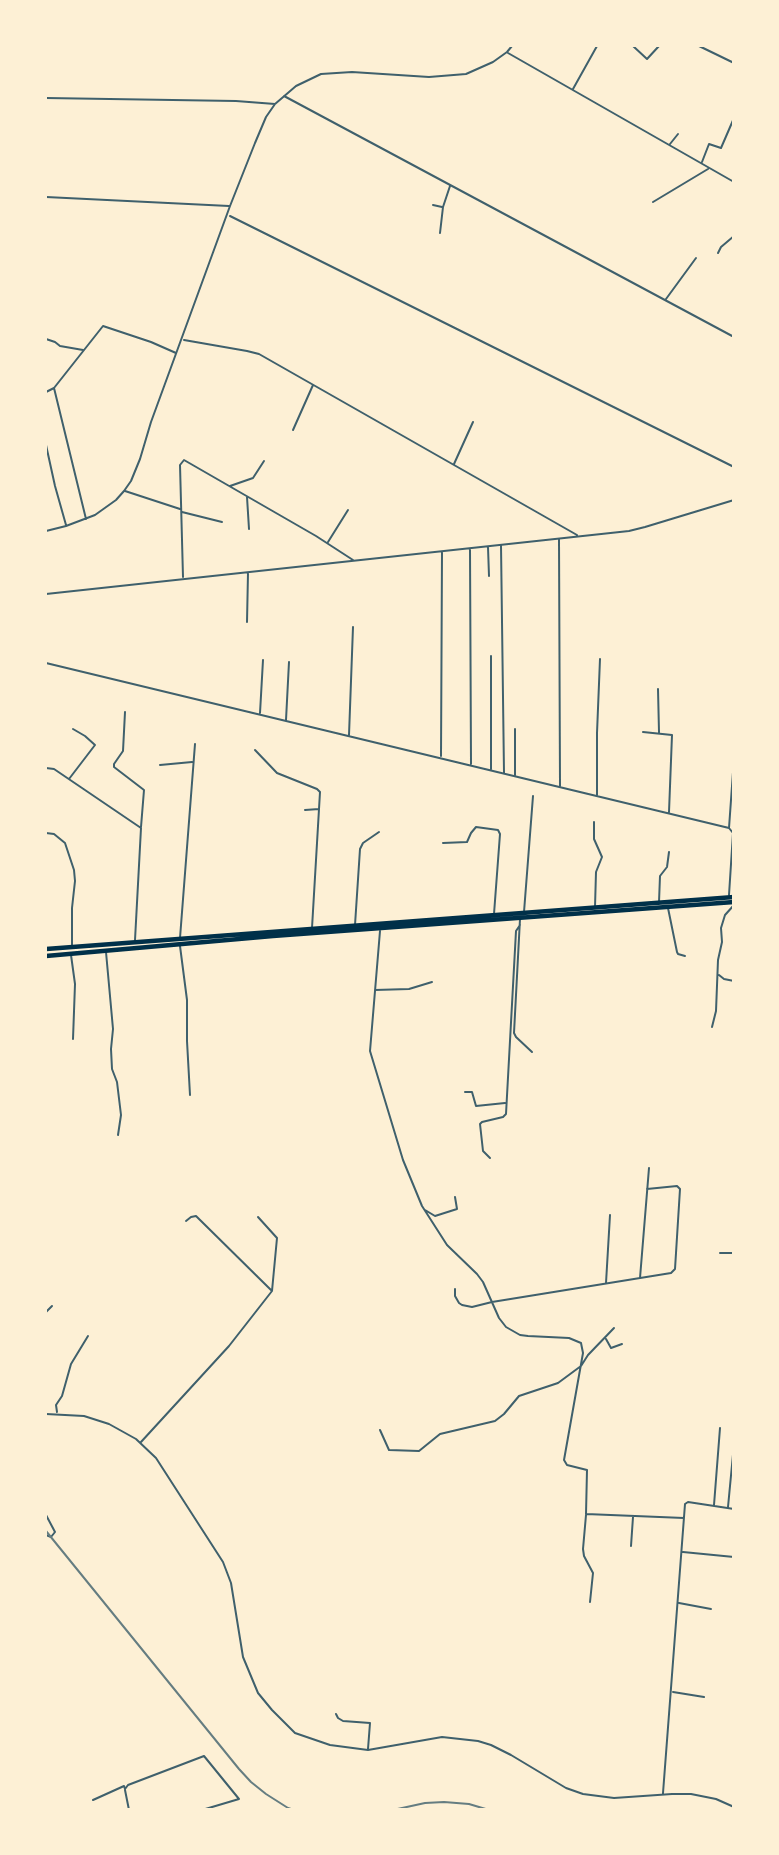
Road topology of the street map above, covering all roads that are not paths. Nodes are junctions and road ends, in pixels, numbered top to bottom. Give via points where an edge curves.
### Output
1 (512, 46) edge
2 (597, 46) edge
3 (633, 46) edge
4 (659, 46) edge
5 (699, 46) edge
6 (507, 52) junction
7 (733, 63) edge
8 (573, 90) junction
9 (284, 96) junction
10 (46, 98) edge
11 (275, 104) junction
12 (733, 118) edge
13 (678, 134) dead end
14 (670, 145) junction
15 (701, 163) junction
16 (709, 168) junction
17 (733, 182) edge
18 (450, 185) junction
19 (46, 197) edge
20 (653, 202) dead end
21 (433, 205) dead end
22 (230, 206) junction
23 (443, 207) junction
24 (228, 215) junction
25 (440, 233) dead end
26 (733, 236) edge
27 (718, 253) dead end
28 (696, 258) dead end
29 (665, 300) junction
30 (733, 337) edge
31 (46, 339) edge
32 (183, 340) junction
33 (83, 350) junction
34 (177, 354) junction
35 (313, 384) junction
36 (54, 388) junction
37 (46, 393) edge
38 (473, 422) dead end
39 (293, 430) dead end
40 (46, 445) edge
41 (264, 461) dead end
42 (453, 465) junction
43 (733, 467) edge
44 (229, 486) junction
45 (124, 491) junction
46 (247, 496) junction
47 (733, 500) edge
48 (348, 510) dead end
49 (181, 511) junction
50 (86, 520) junction
51 (222, 522) dead end
52 (66, 526) junction
53 (249, 529) dead end
54 (46, 531) edge
55 (579, 536) junction
56 (559, 538) junction
57 (328, 543) junction
58 (501, 544) junction
59 (488, 546) junction
60 (470, 548) junction
61 (442, 551) junction
62 (354, 561) junction
63 (248, 572) junction
64 (489, 576) dead end
65 (183, 579) junction
66 (46, 594) edge
67 (247, 622) dead end
68 (353, 627) dead end
69 (491, 656) dead end
70 (600, 659) dead end
71 (263, 660) dead end
72 (289, 662) dead end
73 (46, 663) edge
74 (658, 689) dead end
75 (125, 712) dead end
76 (260, 715) junction
77 (286, 721) junction
78 (73, 729) dead end
79 (516, 729) dead end
80 (643, 732) dead end
81 (659, 733) junction
82 (348, 736) junction
83 (195, 744) dead end
84 (254, 750) dead end
85 (441, 758) junction
86 (733, 758) edge
87 (193, 762) junction
88 (160, 765) dead end
89 (471, 765) junction
90 (46, 768) edge
91 (491, 770) junction
92 (504, 773) junction
93 (515, 776) junction
94 (69, 779) junction
95 (560, 787) junction
96 (533, 796) dead end
97 (597, 796) junction
98 (320, 809) junction
99 (305, 810) dead end
100 (669, 813) junction
101 (594, 822) dead end
102 (141, 828) junction
103 (729, 828) junction
104 (379, 832) dead end
105 (46, 833) edge
106 (443, 843) dead end
107 (670, 852) dead end
108 (732, 900) edge
109 (659, 903) junction
110 (668, 907) junction
111 (595, 908) junction
112 (494, 915) junction
113 (522, 915) junction
114 (520, 925) junction
115 (354, 926) junction
116 (380, 928) junction
117 (312, 929) junction
118 (135, 942) junction
119 (180, 942) junction
120 (46, 949) edge
121 (71, 951) junction
122 (106, 951) junction
123 (46, 956) edge
124 (685, 956) dead end
125 (718, 975) junction
126 (733, 981) edge
127 (432, 982) dead end
128 (374, 990) junction
129 (712, 1027) dead end
130 (73, 1039) dead end
131 (532, 1052) dead end
132 (465, 1092) dead end
133 (190, 1095) dead end
134 (506, 1102) junction
135 (118, 1135) dead end
136 (490, 1158) dead end
137 (649, 1167) dead end
138 (647, 1189) junction
139 (455, 1197) dead end
140 (424, 1209) junction
141 (610, 1215) dead end
142 (258, 1217) dead end
143 (186, 1221) dead end
144 (720, 1253) dead end
145 (733, 1253) edge
146 (640, 1279) junction
147 (606, 1284) junction
148 (455, 1289) dead end
149 (272, 1291) junction
150 (492, 1302) junction
151 (52, 1306) dead end
152 (46, 1312) edge
153 (614, 1328) dead end
154 (88, 1336) dead end
155 (605, 1338) junction
156 (622, 1344) dead end
157 (581, 1366) junction
158 (57, 1413) junction
159 (46, 1414) edge
160 (720, 1429) dead end
161 (380, 1430) dead end
162 (141, 1442) junction
163 (733, 1444) edge
164 (714, 1506) junction
165 (728, 1508) junction
166 (733, 1509) edge
167 (586, 1514) junction
168 (46, 1515) edge
169 (633, 1516) junction
170 (684, 1518) junction
171 (46, 1535) edge
172 (631, 1546) dead end
173 (682, 1551) junction
174 (733, 1557) edge
175 (590, 1602) dead end
176 (678, 1603) junction
177 (710, 1609) dead end
178 (671, 1692) junction
179 (704, 1697) dead end
180 (337, 1714) dead end
181 (368, 1750) junction
182 (125, 1789) junction
183 (663, 1794) junction
184 (93, 1800) dead end
185 (733, 1807) edge
186 (129, 1810) edge
187 (202, 1810) edge

1 - 6 street
2 - 8 street
3 - 4 street via 647,59
5 - 7 street
6 - 8 street
6 - 9 street via 466,74 321,74
8 - 14 street
9 - 11 street
9 - 18 street
10 - 11 street
11 - 22 street
12 - 15 street via 721,148 709,144
13 - 14 street
14 - 15 street
15 - 16 street
16 - 17 street
16 - 20 street
18 - 23 street
18 - 29 street
19 - 22 street
21 - 23 street
22 - 24 street
23 - 25 street
24 - 32 street
24 - 43 street
26 - 27 street
28 - 29 street
29 - 30 street
31 - 33 street
32 - 34 street
32 - 35 street via 259,354
33 - 34 street via 103,326
33 - 36 street
34 - 45 street via 136,471
35 - 39 street
35 - 42 street
36 - 37 street
36 - 50 street
38 - 42 street
40 - 52 street
41 - 44 street via 253,478
42 - 55 street
44 - 46 street
44 - 49 street via 183,460
45 - 49 street
45 - 50 street
46 - 53 street
46 - 57 street
47 - 55 street via 636,530
48 - 57 street
49 - 51 street
49 - 65 street
50 - 52 street
52 - 54 street
55 - 56 street
56 - 58 street
56 - 95 street
57 - 62 street
58 - 59 street
58 - 92 street
59 - 60 street
59 - 64 street
60 - 61 street
60 - 89 street
61 - 62 street
61 - 85 street
62 - 63 street
63 - 65 street
63 - 67 street
65 - 66 street
68 - 82 street
69 - 91 street
70 - 97 street
71 - 76 street
72 - 77 street
73 - 76 street
74 - 81 street
75 - 102 street via 123,751 114,767 144,790
76 - 77 street
77 - 82 street
78 - 94 street via 95,745
79 - 93 street
80 - 81 street
81 - 100 street via 672,735
82 - 85 street
83 - 87 street
84 - 98 street via 277,773 319,790
85 - 89 street
86 - 103 street
87 - 88 street
87 - 119 street
89 - 91 street
90 - 94 street
91 - 92 street
92 - 93 street
93 - 95 street
94 - 102 street
95 - 97 street
96 - 113 street
97 - 100 street
98 - 99 street
98 - 117 street
100 - 103 street
101 - 111 street via 594,839 602,857 596,872
102 - 118 street
103 - 108 street via 733,833
104 - 115 street via 360,849
105 - 121 street via 65,843 75,870
106 - 112 street via 467,842 476,827 498,830
107 - 109 street via 660,874
108 - 109 highway
108 - 110 highway
108 - 125 street via 722,925
109 - 111 highway
110 - 113 highway
110 - 124 street via 677,952
111 - 113 highway
112 - 113 highway
112 - 115 highway
113 - 114 street
113 - 116 highway
114 - 131 street via 514,1033
114 - 134 street via 516,931
115 - 117 highway
116 - 119 highway
116 - 128 street
117 - 119 highway
118 - 119 highway
118 - 121 highway
119 - 122 highway
119 - 133 street
120 - 121 highway
121 - 122 highway
121 - 123 highway
121 - 130 street
122 - 135 street via 112,1069 121,1115
125 - 126 street
125 - 129 street
127 - 128 street via 409,989
128 - 140 street via 372,1060 403,1160
132 - 134 street via 472,1092 476,1106
134 - 136 street via 504,1116 480,1123 483,1151
137 - 138 street
138 - 146 street
138 - 146 street via 680,1189 675,1269
139 - 140 street via 457,1209 436,1216
140 - 150 street via 447,1245 477,1274
141 - 147 street
142 - 149 street via 277,1238
143 - 149 street via 196,1216
144 - 145 street
146 - 147 street
147 - 150 street
148 - 150 street via 462,1305
149 - 162 street via 229,1346
150 - 157 street via 502,1323 515,1332 577,1341 582,1346
151 - 152 street
153 - 155 street
154 - 158 street via 71,1364
155 - 156 street via 611,1349
155 - 157 street
157 - 161 street via 558,1383 519,1396 495,1422 440,1434 421,1451 389,1450
157 - 167 street via 564,1460 587,1470
158 - 159 street
158 - 162 street via 94,1418
160 - 164 street
162 - 181 street via 221,1557 231,1583 243,1657 258,1693 295,1732 330,1745
163 - 165 street
164 - 165 street
164 - 170 street via 687,1502
165 - 166 street
167 - 169 street
167 - 175 street via 583,1549 593,1573
168 - 171 street via 55,1532
169 - 170 street
169 - 172 street
170 - 173 street
173 - 174 street
173 - 176 street
176 - 177 street
176 - 178 street
178 - 179 street
178 - 183 street
180 - 181 street via 343,1721 370,1723
181 - 183 street via 442,1737 478,1741 575,1792 606,1798
182 - 184 street
182 - 186 street
182 - 187 street via 204,1756 239,1799
183 - 185 street via 700,1796

